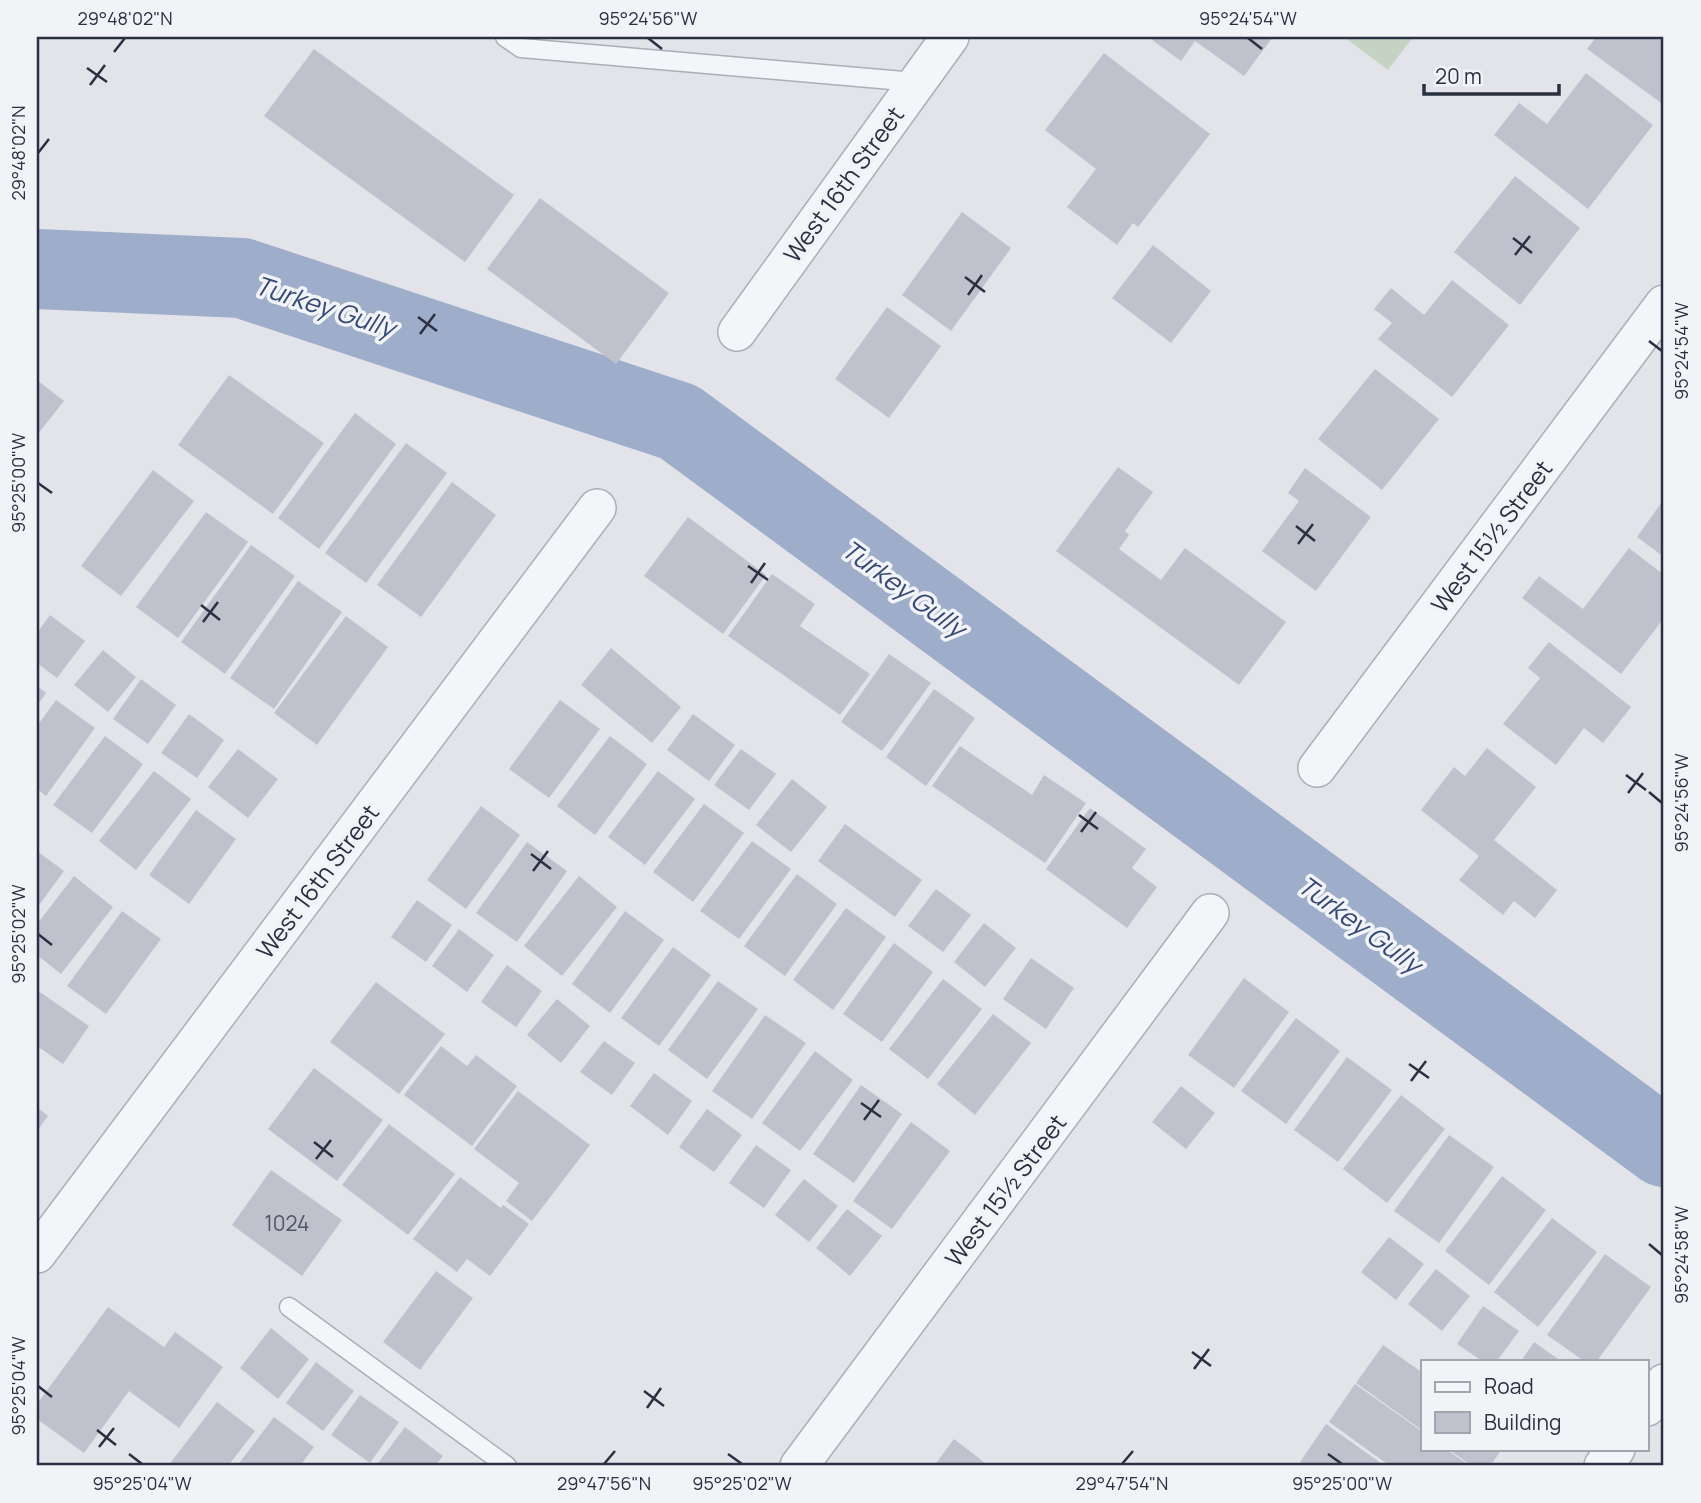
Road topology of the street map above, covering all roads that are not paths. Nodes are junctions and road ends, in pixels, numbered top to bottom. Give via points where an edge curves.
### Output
1 (505, 37) edge
2 (950, 37) edge
3 (915, 82) junction
4 (1664, 304) edge
5 (737, 332) dead end
6 (597, 508) dead end
7 (1317, 768) dead end
8 (1210, 913) dead end
9 (37, 1254) edge
10 (289, 1307) dead end
11 (1664, 1383) edge
12 (1648, 1406) edge
13 (1615, 1450) edge
14 (507, 1466) edge
15 (799, 1466) edge
16 (1603, 1466) edge

1 - 3 lane via 521,48
2 - 3 street, West 16th Street
3 - 5 street, West 16th Street
4 - 7 street, West 15½ Street
6 - 9 street, West 16th Street
8 - 15 street, West 15½ Street
10 - 14 lane
11 - 12 street
13 - 16 street

